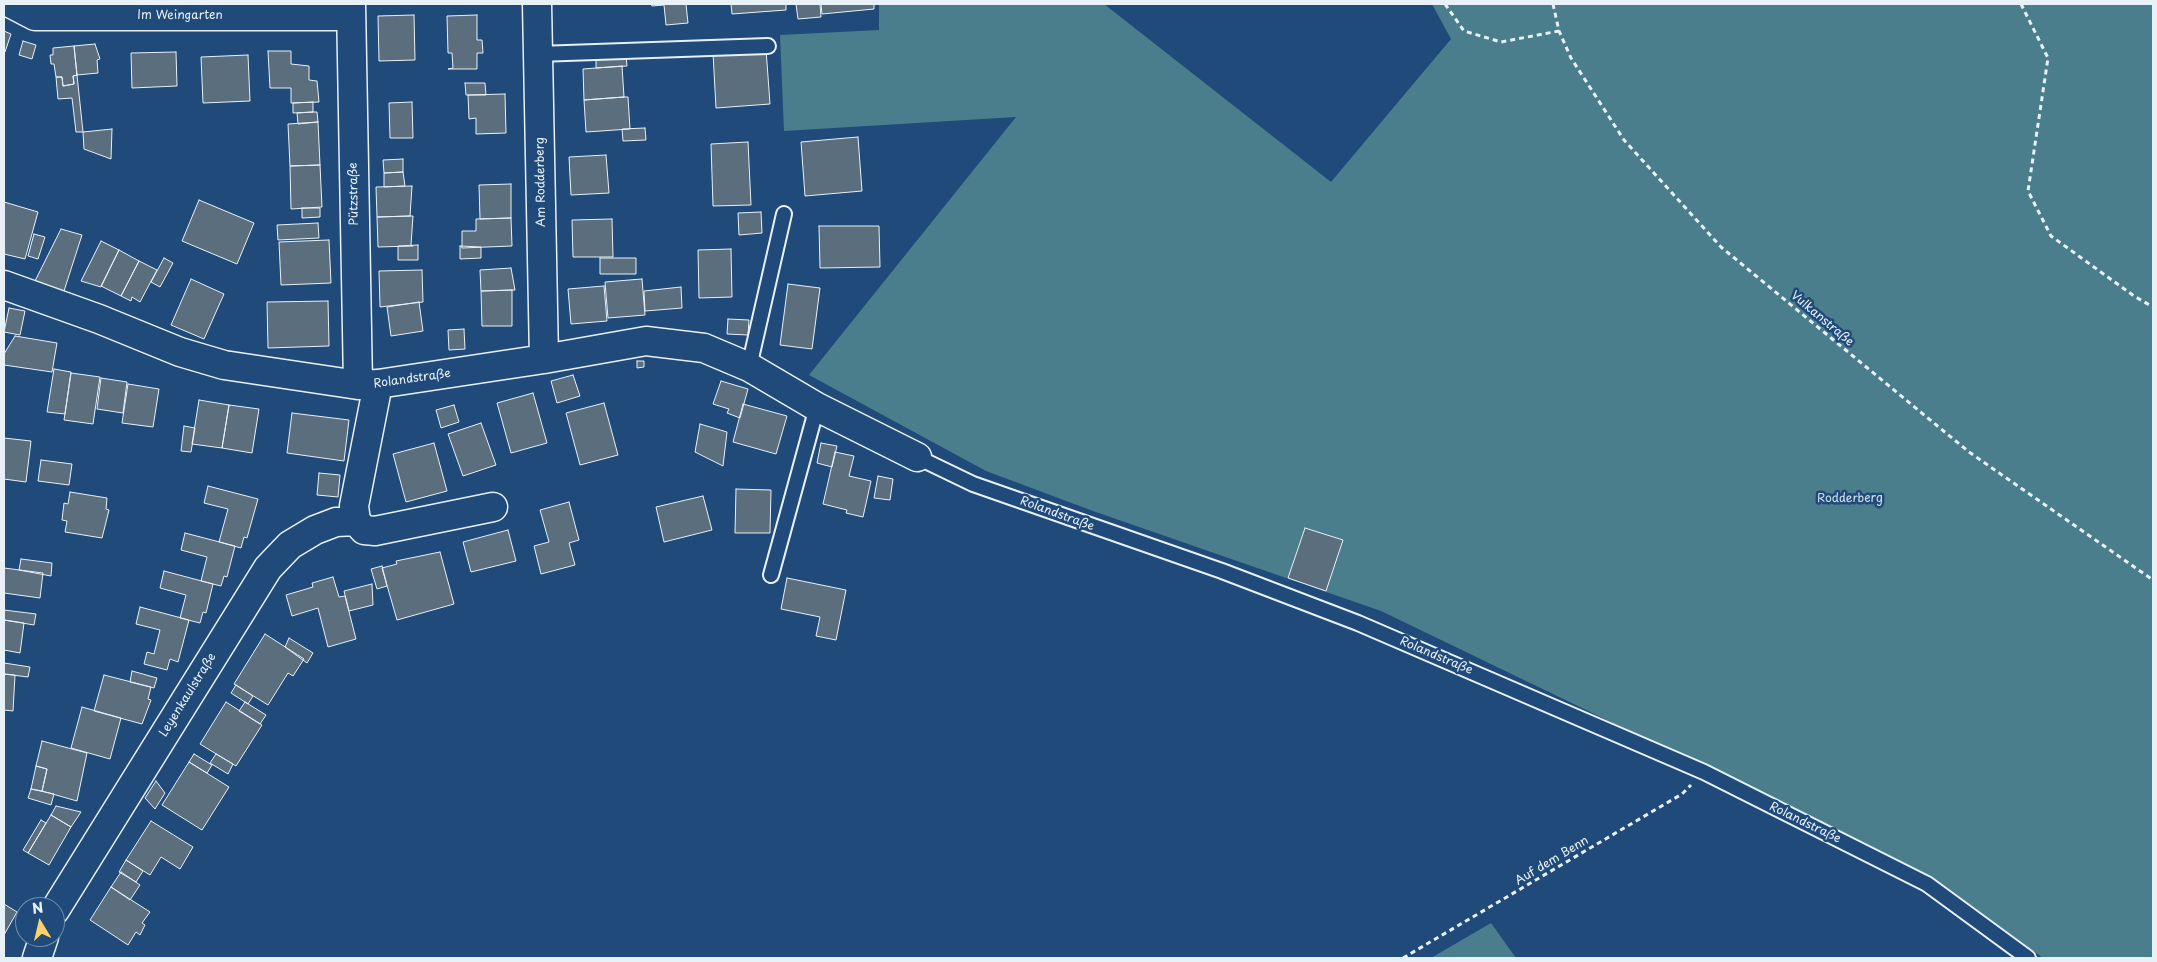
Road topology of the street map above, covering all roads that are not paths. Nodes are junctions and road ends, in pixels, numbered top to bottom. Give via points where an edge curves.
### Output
1 (12, 4) edge
2 (537, 4) edge
3 (351, 10) edge
4 (768, 46) dead end
5 (538, 54) junction
6 (784, 214) dead end
7 (4, 285) edge
8 (544, 359) junction
9 (749, 367) junction
10 (368, 385) junction
11 (818, 407) junction
12 (917, 457) joint
13 (493, 507) dead end
14 (356, 521) junction
15 (771, 575) dead end
16 (63, 897) edge
17 (2028, 958) edge

1 - 3 street, Im Weingarten via 35,16
2 - 5 street, Am Rodderberg
3 - 10 street, Pützstraße
4 - 5 lane
5 - 8 street, Am Rodderberg
6 - 9 lane
7 - 10 street, Rolandstraße via 180,352 224,365
8 - 9 street, Rolandstraße via 646,341 704,348
8 - 10 street, Rolandstraße
9 - 11 street, Rolandstraße
10 - 14 street via 354,506
11 - 12 street, Rolandstraße
11 - 15 lane
12 - 17 lane, Rolandstraße via 973,484 1222,571 1358,623 1704,772 1927,884
13 - 14 street via 374,531 364,530
14 - 16 street, Leyenkaulstraße via 336,522 315,530 290,545 268,568

